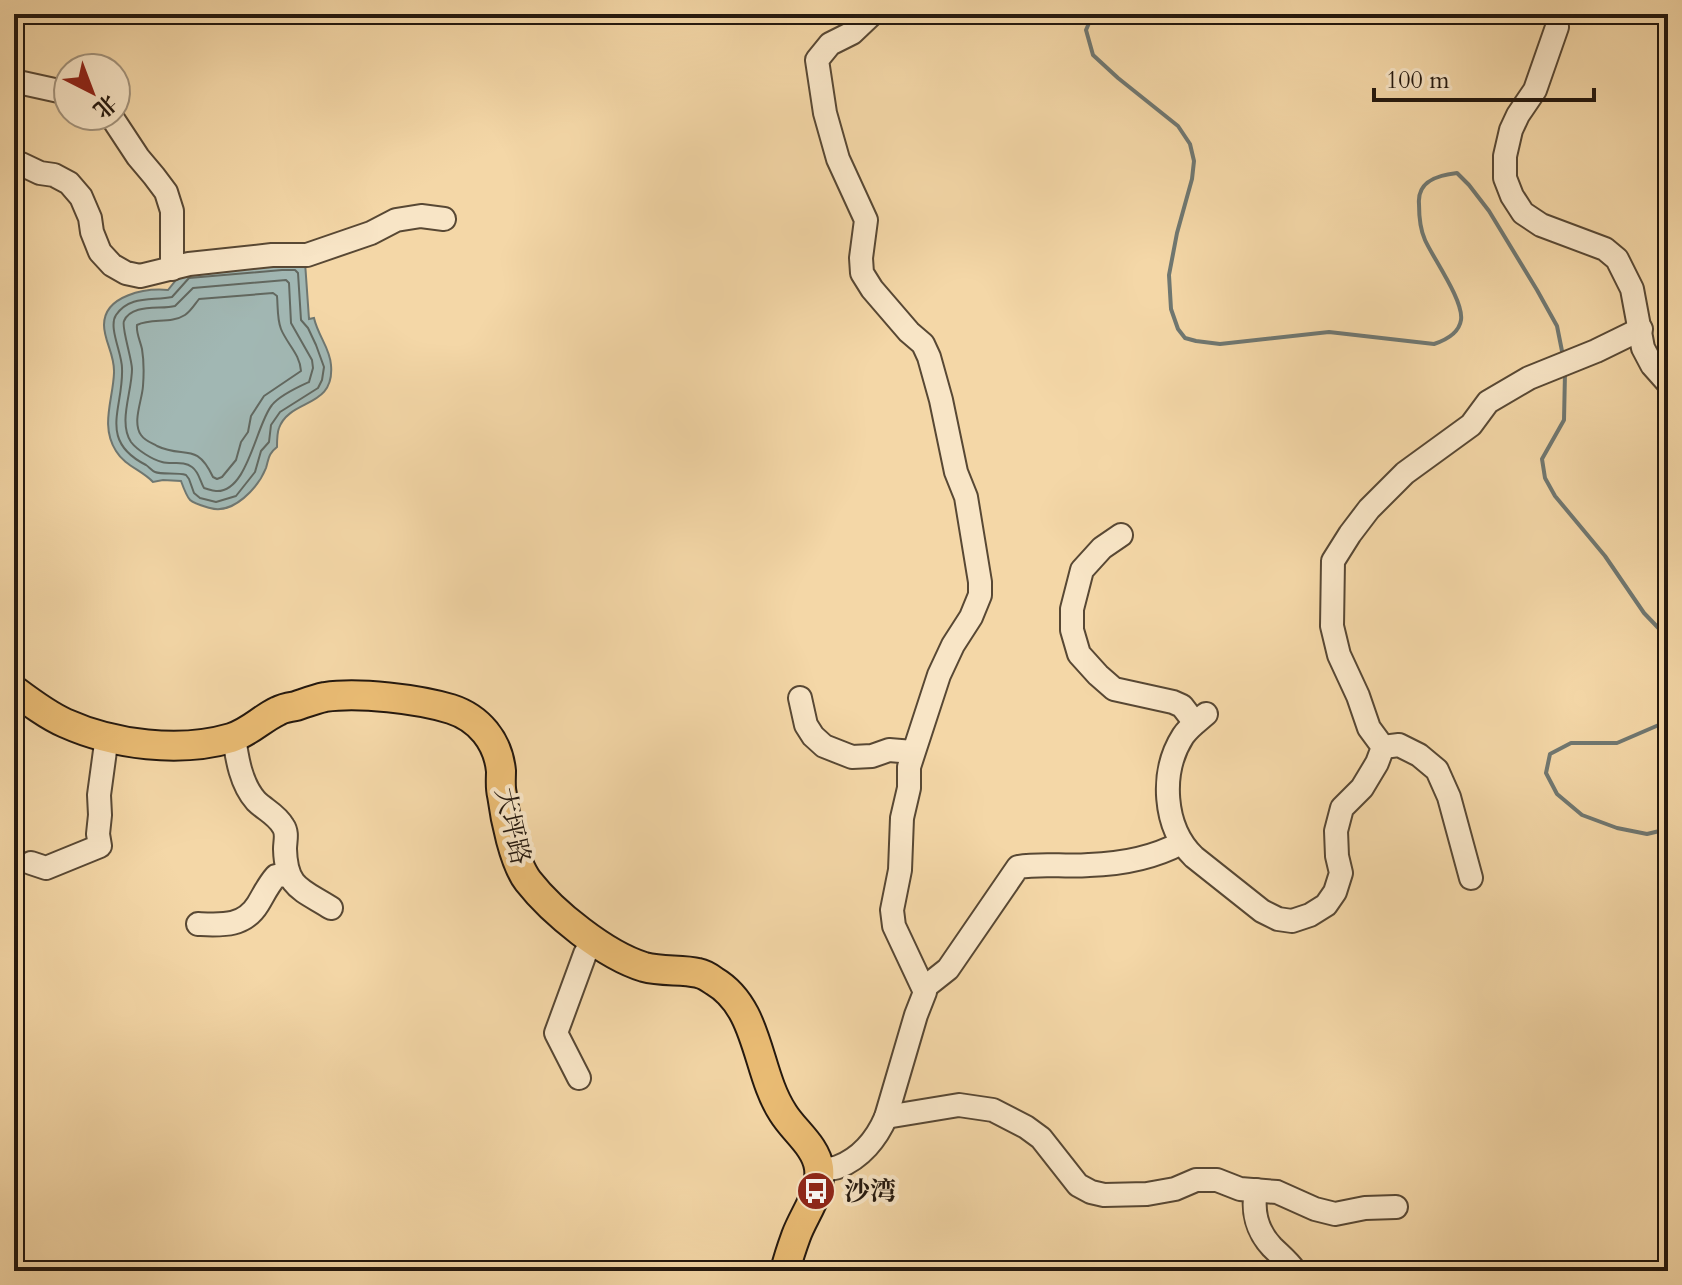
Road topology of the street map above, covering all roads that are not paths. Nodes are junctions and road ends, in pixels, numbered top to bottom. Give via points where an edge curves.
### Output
1 (872, 14) edge
2 (1557, 27) dead end
3 (14, 79) edge
4 (52, 89) edge
5 (122, 132) edge
6 (14, 165) edge
7 (444, 219) dead end
8 (172, 269) junction
9 (1641, 329) junction
10 (1668, 383) edge
11 (1121, 535) dead end
12 (14, 690) edge
13 (800, 698) dead end
14 (107, 736) junction
15 (234, 737) junction
16 (1383, 747) junction
17 (913, 752) junction
18 (1181, 843) junction
19 (31, 863) dead end
20 (288, 875) junction
21 (1471, 878) dead end
22 (331, 908) dead end
23 (198, 924) dead end
24 (594, 939) junction
25 (924, 988) junction
26 (579, 1078) dead end
27 (886, 1117) junction
28 (819, 1170) junction
29 (1256, 1190) junction
30 (1396, 1207) dead end
31 (785, 1271) edge
32 (1295, 1271) edge

1 - 17 street via 817,60 825,113 838,159 866,220 862,273 929,357 966,497 980,582 980,595 939,675
2 - 9 street via 1535,90 1511,130 1505,178 1523,213 1617,259 1632,289
3 - 4 street
5 - 8 street via 166,192 172,211
6 - 8 street via 69,183 81,197 100,252 112,265 140,276
7 - 8 street via 396,220 307,255
9 - 10 street via 1643,348
9 - 16 street via 1529,378 1488,402 1471,425 1405,473 1369,509 1333,561 1332,626 1339,655 1369,728
11 - 18 street via 1082,570 1072,630 1079,654 1114,689 1173,702 1200,719 1185,733 1169,779 1168,801
12 - 14 main road, 大坪路 via 63,722
13 - 17 street via 806,725 824,746 852,757
14 - 15 main road, 大坪路 via 185,746
14 - 19 street via 99,795 100,846 46,868
15 - 20 street via 248,788 286,830
15 - 24 main road, 大坪路 via 278,711 323,698 395,699 471,717 497,751 509,831 525,878
16 - 18 street via 1362,788 1342,808 1336,831 1341,873 1335,892 1310,915 1292,921 1262,911
16 - 21 street via 1399,745 1437,770
17 - 25 street via 892,910 894,926
18 - 25 street via 1128,861 1018,867 948,969
20 - 22 street
20 - 23 street via 276,876 242,921
24 - 26 street via 556,1033
24 - 28 main road, 大坪路 via 645,967 699,973 718,983 740,1007 781,1111 814,1152
25 - 27 street
27 - 28 street via 880,1132 855,1157
27 - 29 street via 959,1105 993,1110 1041,1138 1078,1185 1104,1195 1147,1194 1196,1180
28 - 31 main road
29 - 30 street via 1277,1192 1335,1214
29 - 32 street via 1256,1222

